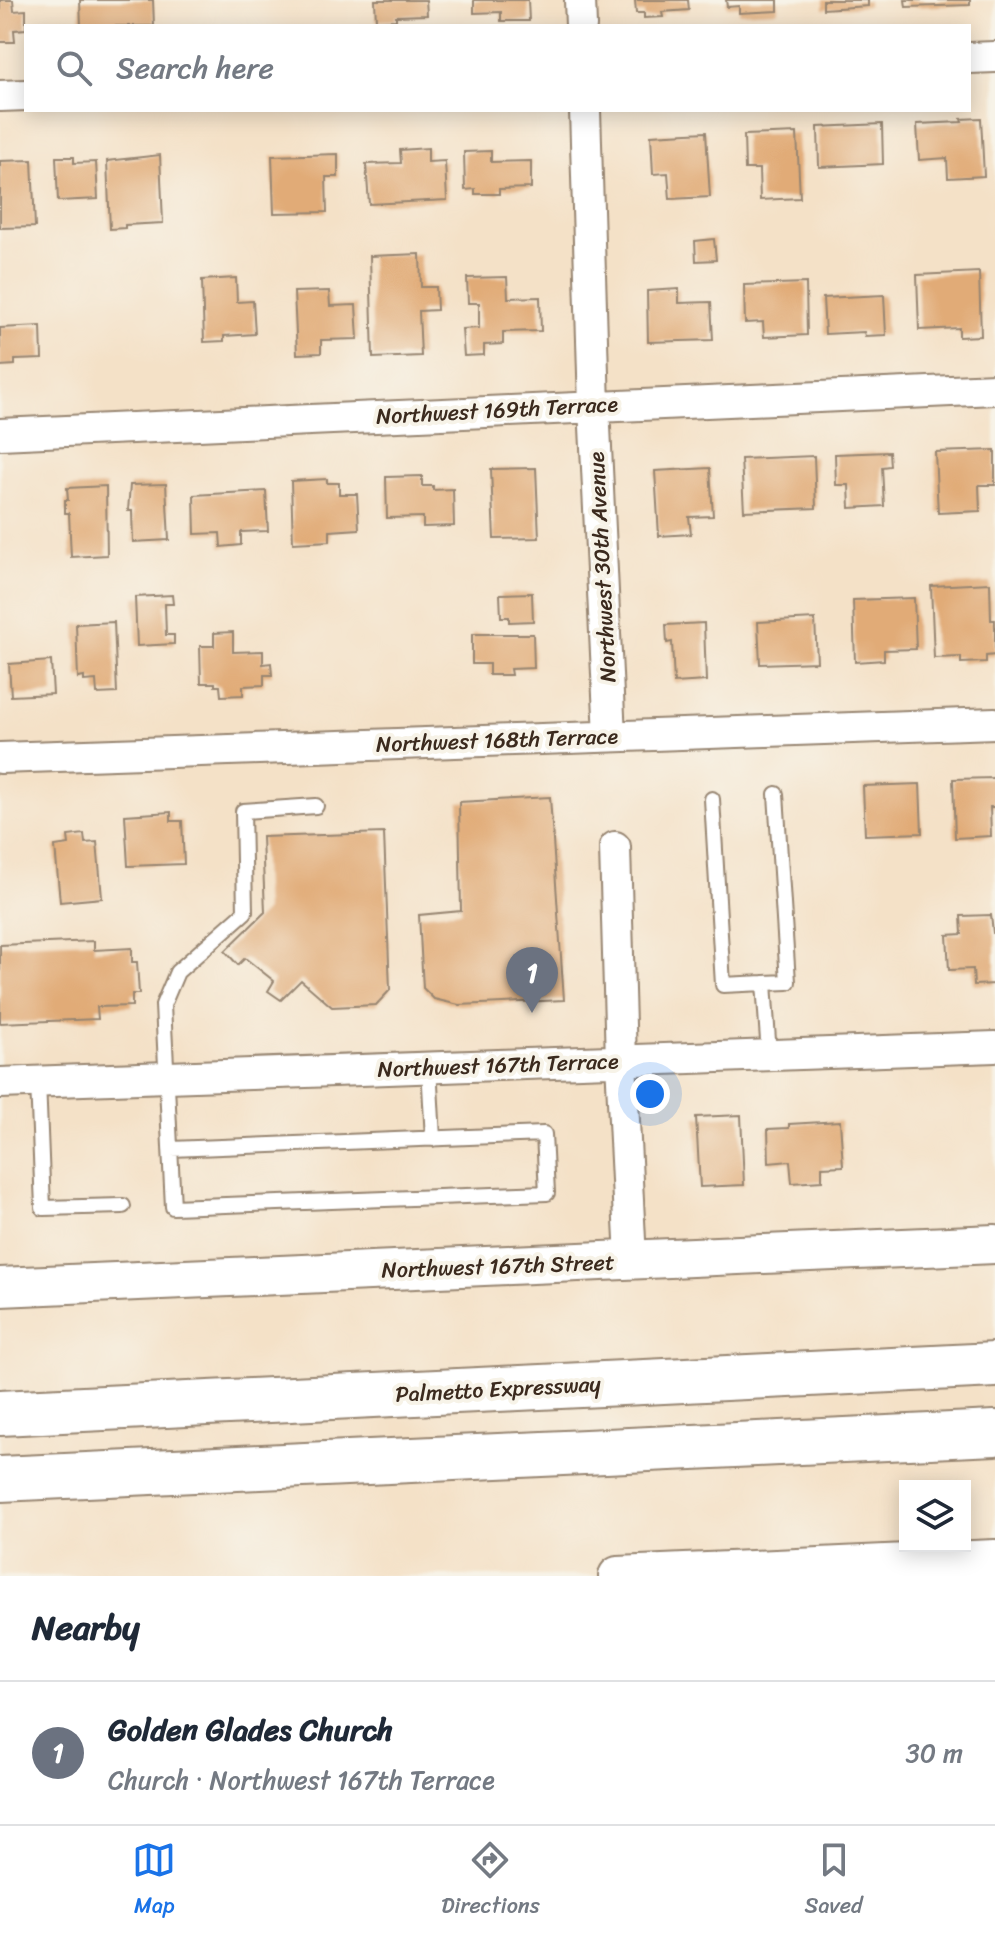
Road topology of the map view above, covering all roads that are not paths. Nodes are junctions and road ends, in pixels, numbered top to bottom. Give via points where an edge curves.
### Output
1 (580, 0) edge
2 (581, 24) edge
3 (995, 57) edge
4 (971, 58) edge
5 (24, 95) edge
6 (0, 96) edge
7 (585, 112) edge
8 (995, 389) edge
9 (594, 406) junction
10 (0, 434) edge
11 (995, 723) edge
12 (610, 736) junction
13 (0, 758) edge
14 (776, 794) dead end
15 (712, 799) dead end
16 (316, 806) dead end
17 (615, 847) dead end
18 (764, 983) junction
19 (995, 1047) edge
20 (769, 1055) junction
21 (621, 1061) junction
22 (429, 1067) junction
23 (168, 1077) junction
24 (38, 1081) junction
25 (0, 1083) edge
26 (433, 1139) junction
27 (171, 1149) junction
28 (123, 1206) dead end
29 (995, 1244) edge
30 (631, 1260) junction
31 (0, 1287) edge
32 (995, 1365) edge
33 (0, 1413) edge
34 (995, 1433) edge
35 (0, 1479) edge
36 (995, 1559) edge
37 (618, 1576) edge

1 - 2 street
3 - 4 street
5 - 6 street
7 - 9 street, Northwest 30th Avenue
8 - 9 street, Northwest 169th Terrace
9 - 10 street, Northwest 169th Terrace
9 - 12 street, Northwest 30th Avenue
11 - 12 street, Northwest 168th Terrace
12 - 13 street, Northwest 168th Terrace
14 - 18 lane via 788,982
15 - 18 lane via 723,985
16 - 23 lane via 243,811 245,912 177,972 163,1005
17 - 21 street
18 - 20 lane
19 - 20 street, Northwest 167th Terrace
20 - 21 street, Northwest 167th Terrace
21 - 22 street, Northwest 167th Terrace
21 - 30 street
22 - 23 street, Northwest 167th Terrace
22 - 26 lane
23 - 24 street, Northwest 167th Terrace
23 - 27 lane
24 - 25 street, Northwest 167th Terrace
24 - 28 lane via 43,1208
26 - 27 lane
26 - 27 lane via 544,1134 547,1193 173,1207
29 - 30 street, Northwest 167th Street
30 - 31 street, Northwest 167th Street
32 - 33 highway, Palmetto Expressway
34 - 35 highway
36 - 37 street

